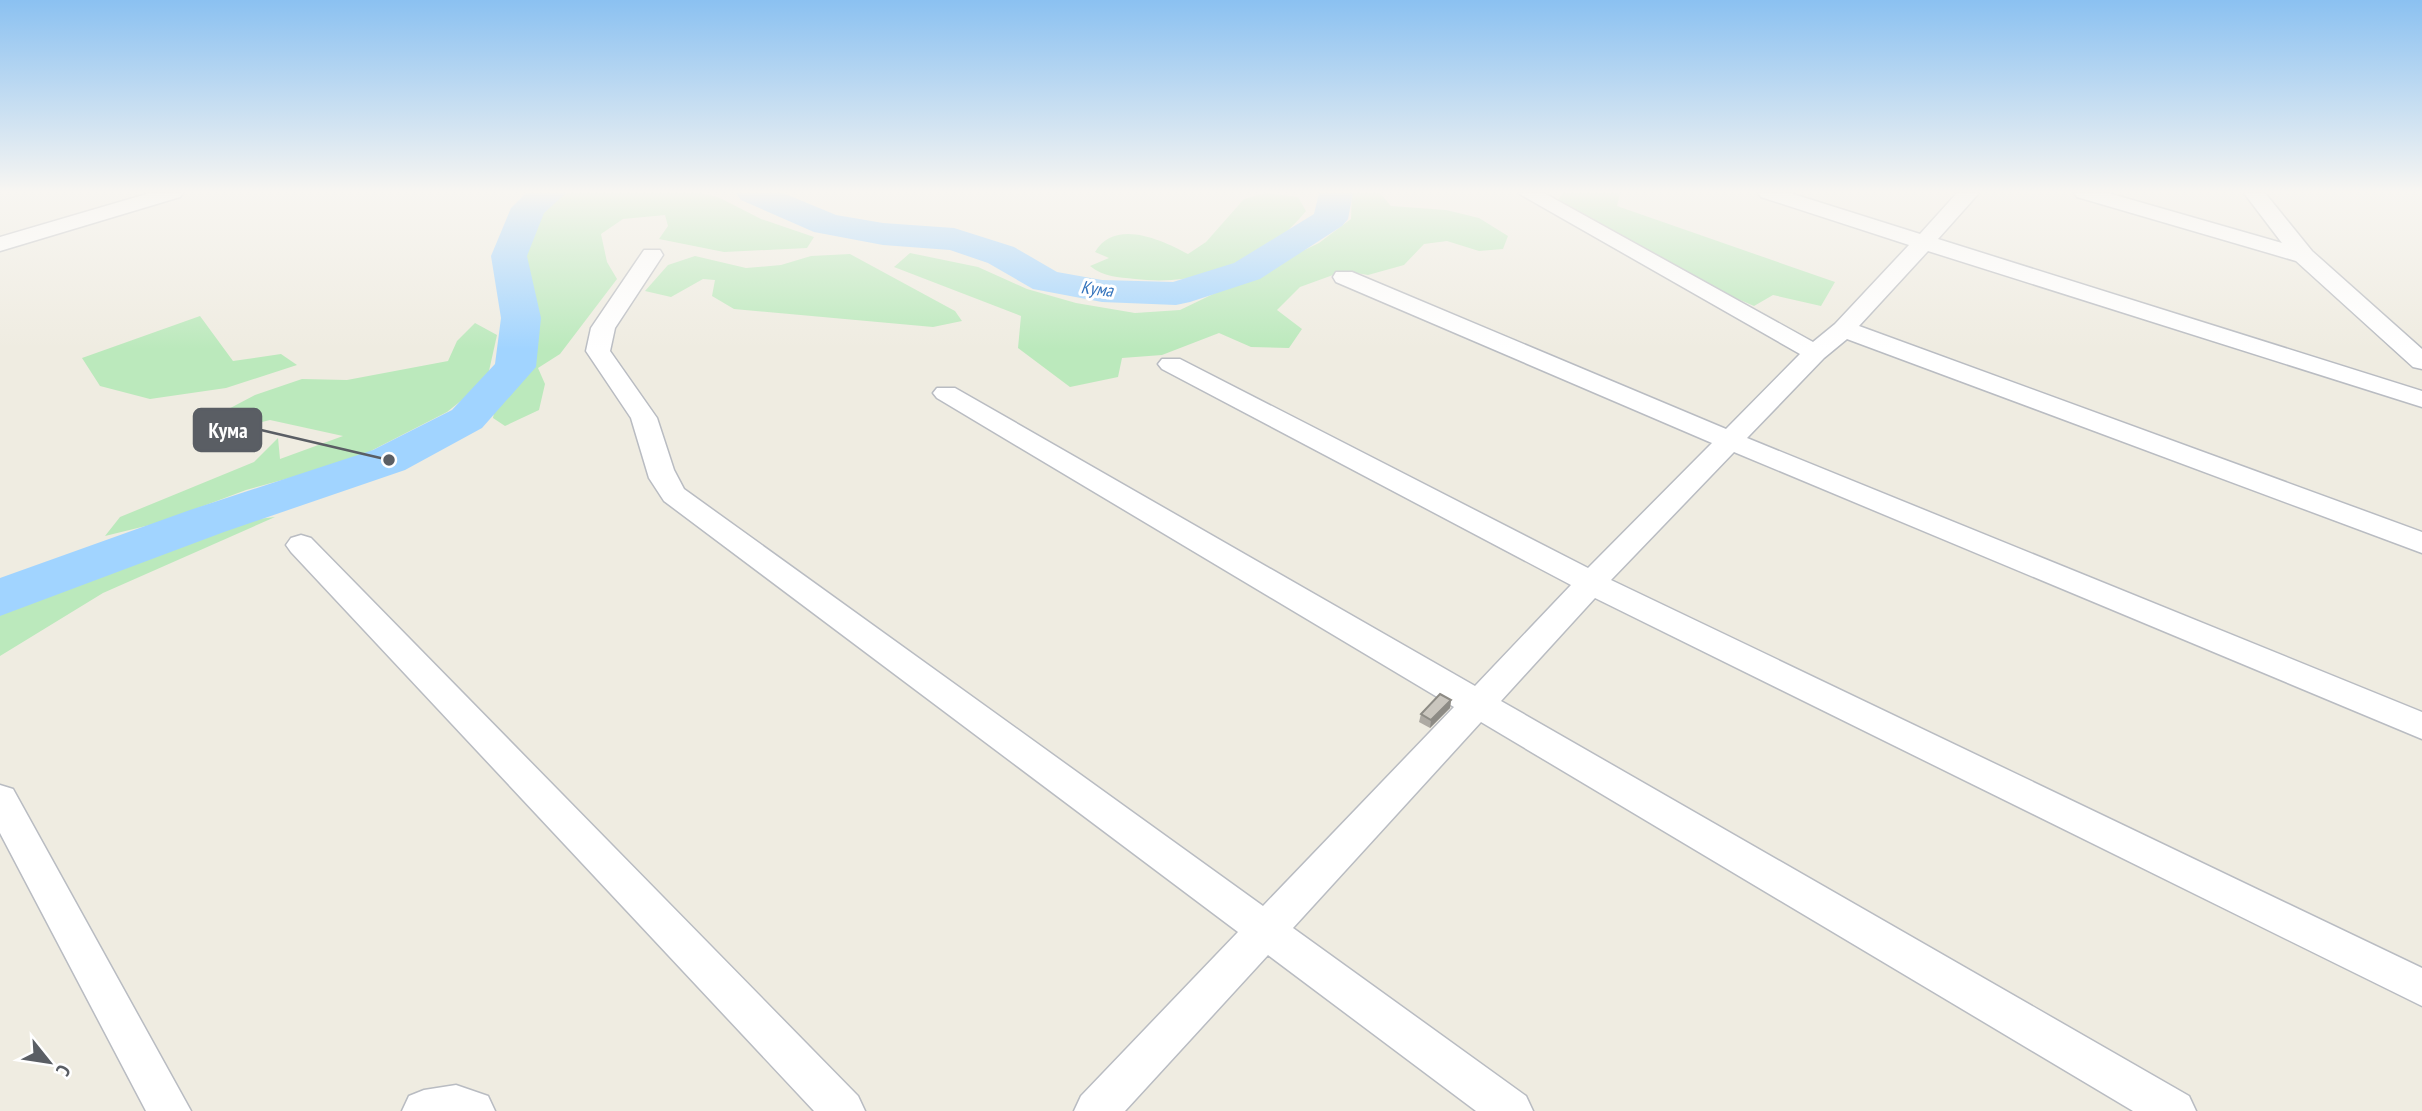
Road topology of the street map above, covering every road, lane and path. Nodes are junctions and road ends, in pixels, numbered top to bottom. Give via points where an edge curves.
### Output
1 (1621, 245) edge
2 (1919, 245) edge
3 (1930, 245) edge
4 (2264, 245) edge
5 (2295, 245) edge
6 (652, 255) dead end
7 (2304, 256) junction
8 (1344, 277) dead end
9 (1844, 330) junction
10 (1815, 353) junction
11 (2422, 362) edge
12 (1171, 364) dead end
13 (946, 393) dead end
14 (2422, 399) edge
15 (1731, 441) junction
16 (2422, 542) edge
17 (301, 545) dead end
18 (1591, 583) junction
19 (1478, 705) junction
20 (2422, 726) edge
21 (0, 799) edge
22 (1267, 931) junction
23 (2422, 988) edge
24 (169, 1111) edge
25 (424, 1111) edge
26 (473, 1111) edge
27 (843, 1111) edge
28 (1096, 1111) edge
29 (1511, 1111) edge
30 (2174, 1111) edge

1 - 10 street
2 - 9 street
3 - 14 street
4 - 7 street
5 - 7 street
6 - 22 street via 603,327 598,351 632,396 650,430 661,478 674,495
7 - 11 street
8 - 15 street
9 - 10 street
9 - 16 street
10 - 15 street
12 - 18 street
13 - 19 street
15 - 18 street
15 - 20 street
17 - 27 street
18 - 19 street
18 - 23 street
19 - 22 street
19 - 30 street
21 - 24 street
22 - 28 street
22 - 29 street
25 - 26 street via 456,1106

